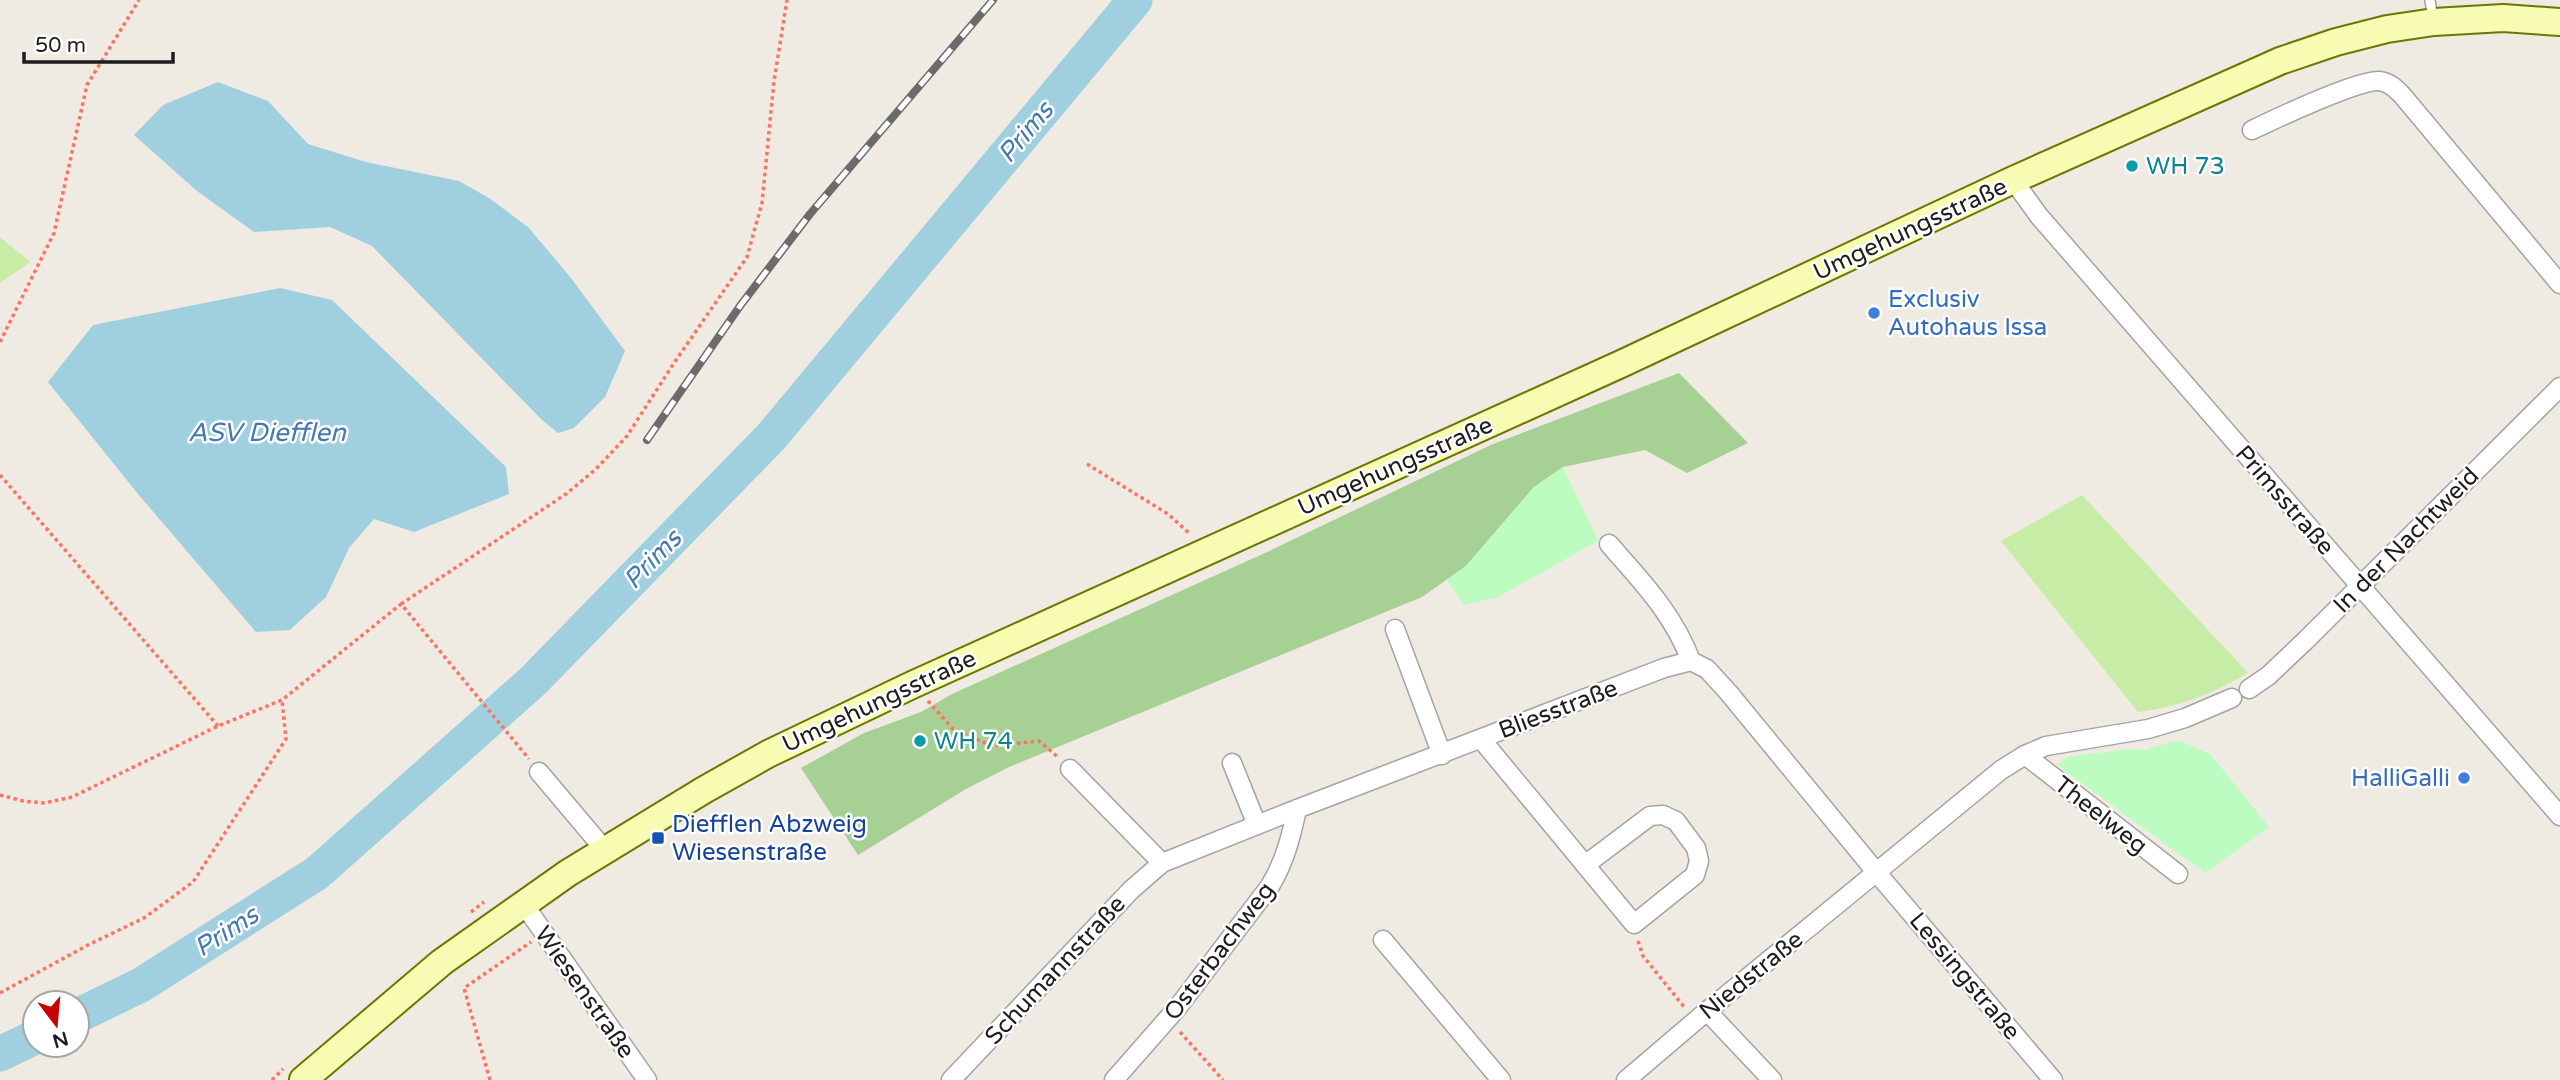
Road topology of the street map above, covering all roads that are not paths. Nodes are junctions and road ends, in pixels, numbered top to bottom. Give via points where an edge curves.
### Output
1 (2432, 11) edge
2 (2560, 22) edge
3 (2252, 130) dead end
4 (2012, 180) junction
5 (2560, 285) edge
6 (2560, 387) edge
7 (1609, 544) dead end
8 (2361, 586) junction
9 (1395, 629) dead end
10 (1691, 661) junction
11 (2249, 689) dead end
12 (2232, 698) dead end
13 (1481, 740) junction
14 (1442, 755) junction
15 (2025, 755) junction
16 (1232, 763) dead end
17 (1070, 769) road end
18 (539, 772) road end
19 (1297, 808) junction
20 (2560, 816) edge
21 (1257, 825) junction
22 (604, 849) junction
23 (1162, 863) junction
24 (1585, 865) junction
25 (1877, 873) junction
26 (2178, 874) dead end
27 (523, 903) junction
28 (1383, 940) dead end
29 (1701, 1016) junction
30 (303, 1080) edge
31 (647, 1080) edge
32 (951, 1080) edge
33 (1114, 1080) edge
34 (1501, 1080) edge
35 (1626, 1080) edge
36 (1772, 1080) edge
37 (2053, 1080) edge

1 - 2 main road, Umgehungsstraße
1 - 4 main road, Umgehungsstraße via 2280,61
3 - 5 street via 2358,87 2377,81 2390,84
4 - 8 street, Primsstraße
4 - 22 main road, Umgehungsstraße via 1621,364 912,684 768,754
6 - 8 street, In der Nachtweid
7 - 10 street via 1675,623
8 - 11 street, In der Nachtweid
8 - 20 street, Primsstraße
9 - 14 street
10 - 13 street, Bliesstraße
10 - 25 street via 1707,669 1728,692
12 - 15 street via 2148,729 2046,746
13 - 14 street, Bliesstraße
13 - 24 street
14 - 19 street, Bliesstraße
15 - 25 street
15 - 26 street, Theelweg
16 - 21 street
17 - 23 street
18 - 22 street
19 - 21 street, Bliesstraße
19 - 33 street, Osterbachweg via 1291,841 1270,886 1168,1019
21 - 23 street, Bliesstraße
22 - 27 main road, Umgehungsstraße
23 - 32 street, Schumannstraße
24 - 24 street via 1650,816 1663,815 1676,821 1696,848 1699,862 1695,875 1634,924
25 - 29 street, Niedstraße
25 - 37 street, Lessingstraße
27 - 30 main road, Umgehungsstraße via 442,962
27 - 31 street, Wiesenstraße
28 - 34 street
29 - 35 street, Niedstraße
29 - 36 street

